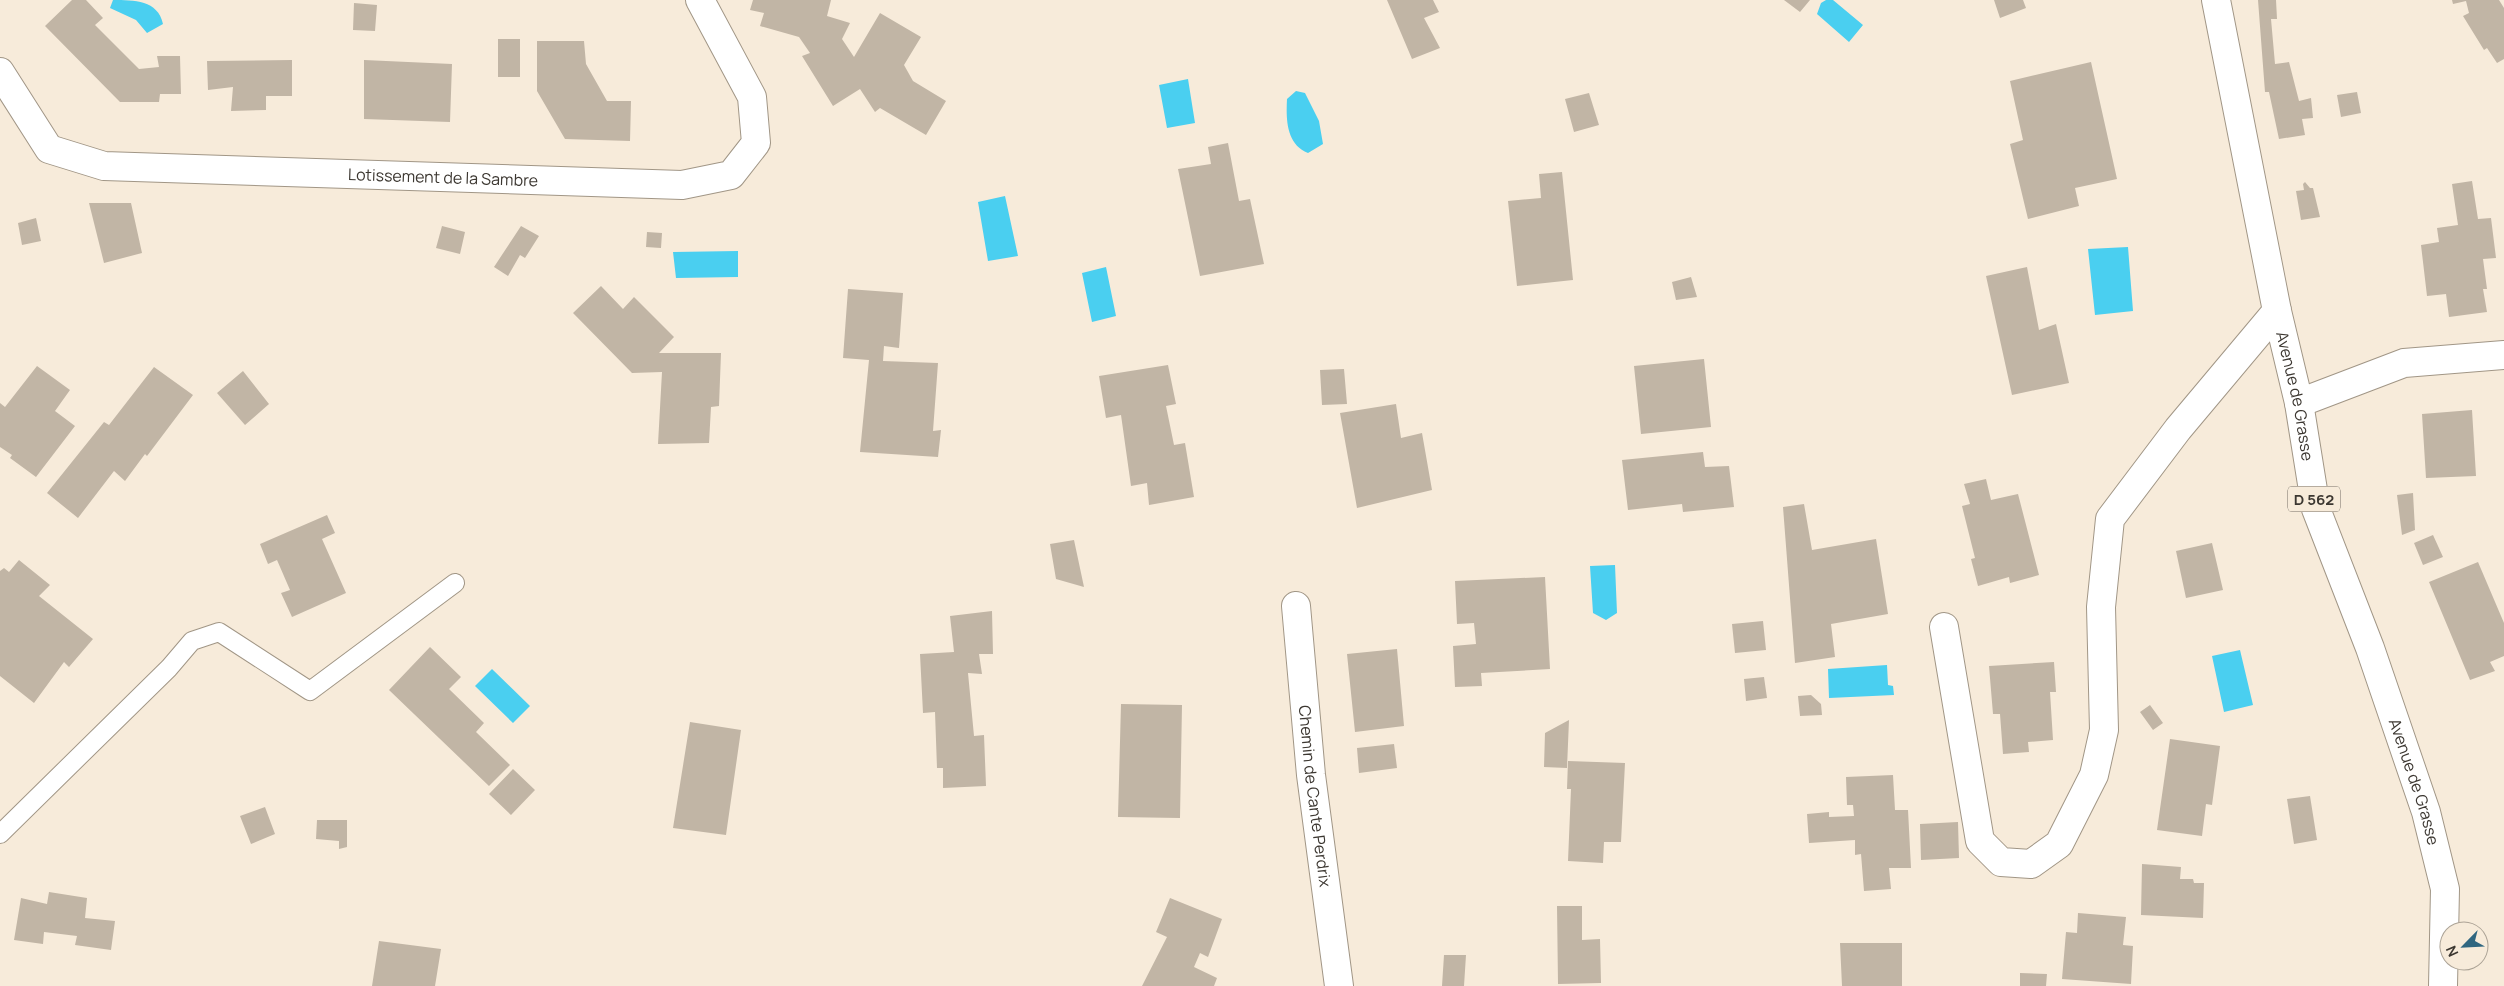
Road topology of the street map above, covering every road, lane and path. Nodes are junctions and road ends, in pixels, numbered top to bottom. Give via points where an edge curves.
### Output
1 (700, 0) edge
2 (2216, 0) edge
3 (0, 72) edge
4 (2277, 311) junction
5 (2504, 355) edge
6 (2299, 403) junction
7 (455, 583) dead end
8 (1296, 606) dead end
9 (1944, 627) dead end
10 (0, 834) edge
11 (1339, 986) edge
12 (2443, 986) edge

1 - 3 street, Lotissement de la Sambre via 752,97 756,143 731,175 682,185 104,166 49,150
2 - 4 street, Avenue de Grasse / D 562
4 - 6 street, Avenue de Grasse / D 562
4 - 9 street via 2178,429 2110,519 2101,607 2104,730 2094,775 2060,844 2031,864 2001,862 1980,841
5 - 6 street via 2404,364
6 - 12 street, Avenue de Grasse / D 562 via 2316,509 2370,648 2426,812 2445,889
7 - 10 lane via 310,691 219,632 192,641 169,668
8 - 11 street, Chemin de Cante Perdrix via 1311,775

